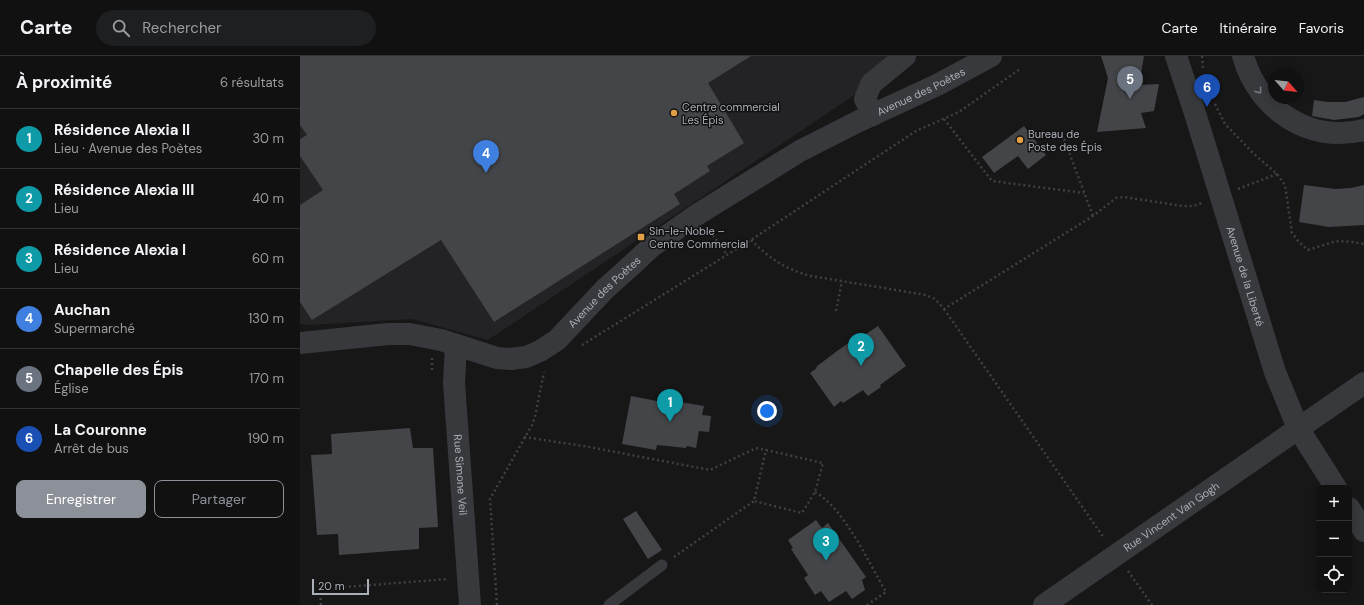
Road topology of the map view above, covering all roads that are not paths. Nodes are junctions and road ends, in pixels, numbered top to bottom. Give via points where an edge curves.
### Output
1 (905, 56) edge
2 (991, 56) edge
3 (1176, 56) edge
4 (1243, 56) edge
5 (873, 115) junction
6 (1364, 130) edge
7 (303, 342) edge
8 (456, 345) junction
9 (1364, 383) edge
10 (1298, 428) junction
11 (1334, 485) edge
12 (1352, 513) edge
13 (1364, 531) edge
14 (662, 565) road end
15 (470, 605) edge
16 (609, 605) edge
17 (1044, 605) edge

1 - 5 street, Avenue des Poètes via 871,84 865,100
2 - 5 street, Avenue des Poètes
3 - 10 street, Avenue de la Liberté via 1275,372
4 -> 6 street via 1255,86 1269,104 1287,118 1307,128 1329,132
5 - 8 street, Avenue des Poètes via 800,151 698,214 651,247 604,289 564,334 548,346 526,357 511,359 496,358
7 - 8 street, Avenue des Poètes via 398,333 421,335
8 - 15 street, Rue Simone Veil via 454,383
9 - 10 street
10 - 11 street, Avenue de la Liberté
10 - 17 street, Rue Vincent Van Gogh
12 - 13 street
14 - 16 lane

